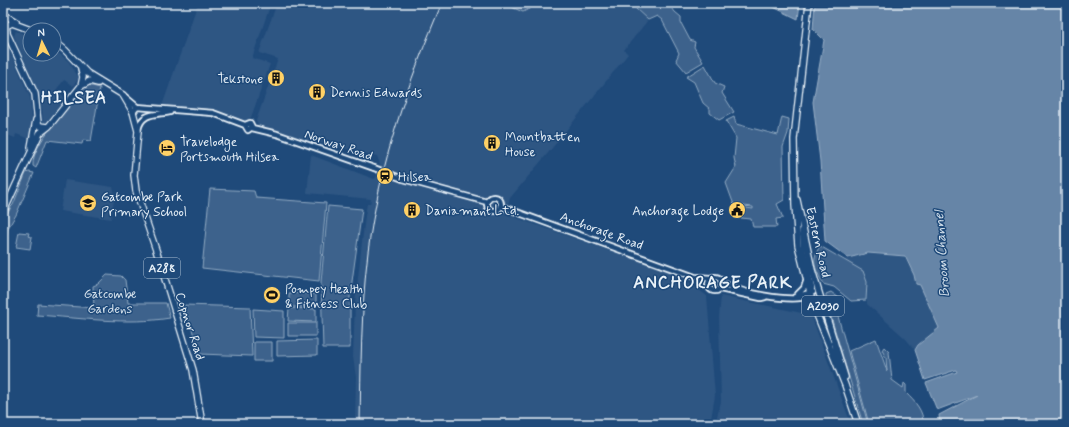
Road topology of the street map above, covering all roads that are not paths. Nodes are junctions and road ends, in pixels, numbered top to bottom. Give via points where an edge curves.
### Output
1 (806, 3) edge
2 (809, 3) edge
3 (3, 14) edge
4 (3, 25) edge
5 (21, 25) joint
6 (7, 32) junction
7 (804, 38) junction
8 (62, 48) edge
9 (80, 66) junction
10 (106, 85) junction
11 (81, 86) junction
12 (38, 110) junction
13 (135, 112) junction
14 (174, 112) junction
15 (47, 127) junction
16 (138, 130) junction
17 (28, 157) junction
18 (796, 197) junction
19 (487, 202) junction
20 (500, 206) junction
21 (3, 213) edge
22 (802, 227) junction
23 (695, 277) junction
24 (711, 278) junction
25 (722, 282) junction
26 (806, 282) junction
27 (708, 286) junction
28 (720, 289) junction
29 (819, 291) junction
30 (810, 294) junction
31 (767, 297) junction
32 (793, 298) junction
33 (845, 385) junction
34 (202, 424) edge
35 (858, 424) edge

1 - 7 main road, Eastern Road / A2030
2 - 7 main road, Eastern Road / A2030
3 - 5 main road
4 - 6 main road
5 - 6 main road via 9,23 6,26
6 - 12 main road via 34,90
7 - 18 main road, Eastern Road / A2030 via 794,139
8 - 9 main road, Copnor Road
9 - 10 main road, Copnor Road
9 - 11 main road via 83,77
10 - 11 main road, Copnor Road via 90,81
10 - 13 main road, Copnor Road / A288 via 123,95
11 - 15 main road
12 - 15 main road via 39,125
12 - 17 main road
13 - 14 street, Norway Road
13 - 14 street, Norway Road
13 - 16 main road, Copnor Road / A288
14 - 16 street, Norway Road via 144,117
14 - 19 street, Norway Road, bridge via 214,112 246,125 250,123 252,128 403,179
15 - 17 main road via 40,133
16 - 34 main road, Copnor Road / A288 via 134,175 136,191 193,370
17 - 21 main road
18 - 22 main road, Eastern Road / A2030
18 - 26 main road, Eastern Road / A2030 via 798,239
19 - 20 street via 496,198
19 - 20 street via 487,207 492,211 496,211
20 - 23 street, Anchorage Road
22 - 29 main road, Eastern Road / A2030
22 - 30 street
23 - 24 street, Anchorage Road
23 - 27 street, Anchorage Road
24 - 25 street via 718,278
24 - 27 street
25 - 28 street
25 - 31 street
26 - 30 main road, Eastern Road / A2030
26 - 32 street via 803,290
27 - 28 street via 712,290
28 - 31 street
29 - 30 street
29 - 33 main road, Eastern Road / A2030
30 - 32 street via 804,298
30 - 33 main road, Eastern Road / A2030
31 - 32 street
33 - 35 main road, Eastern Road / A2030

